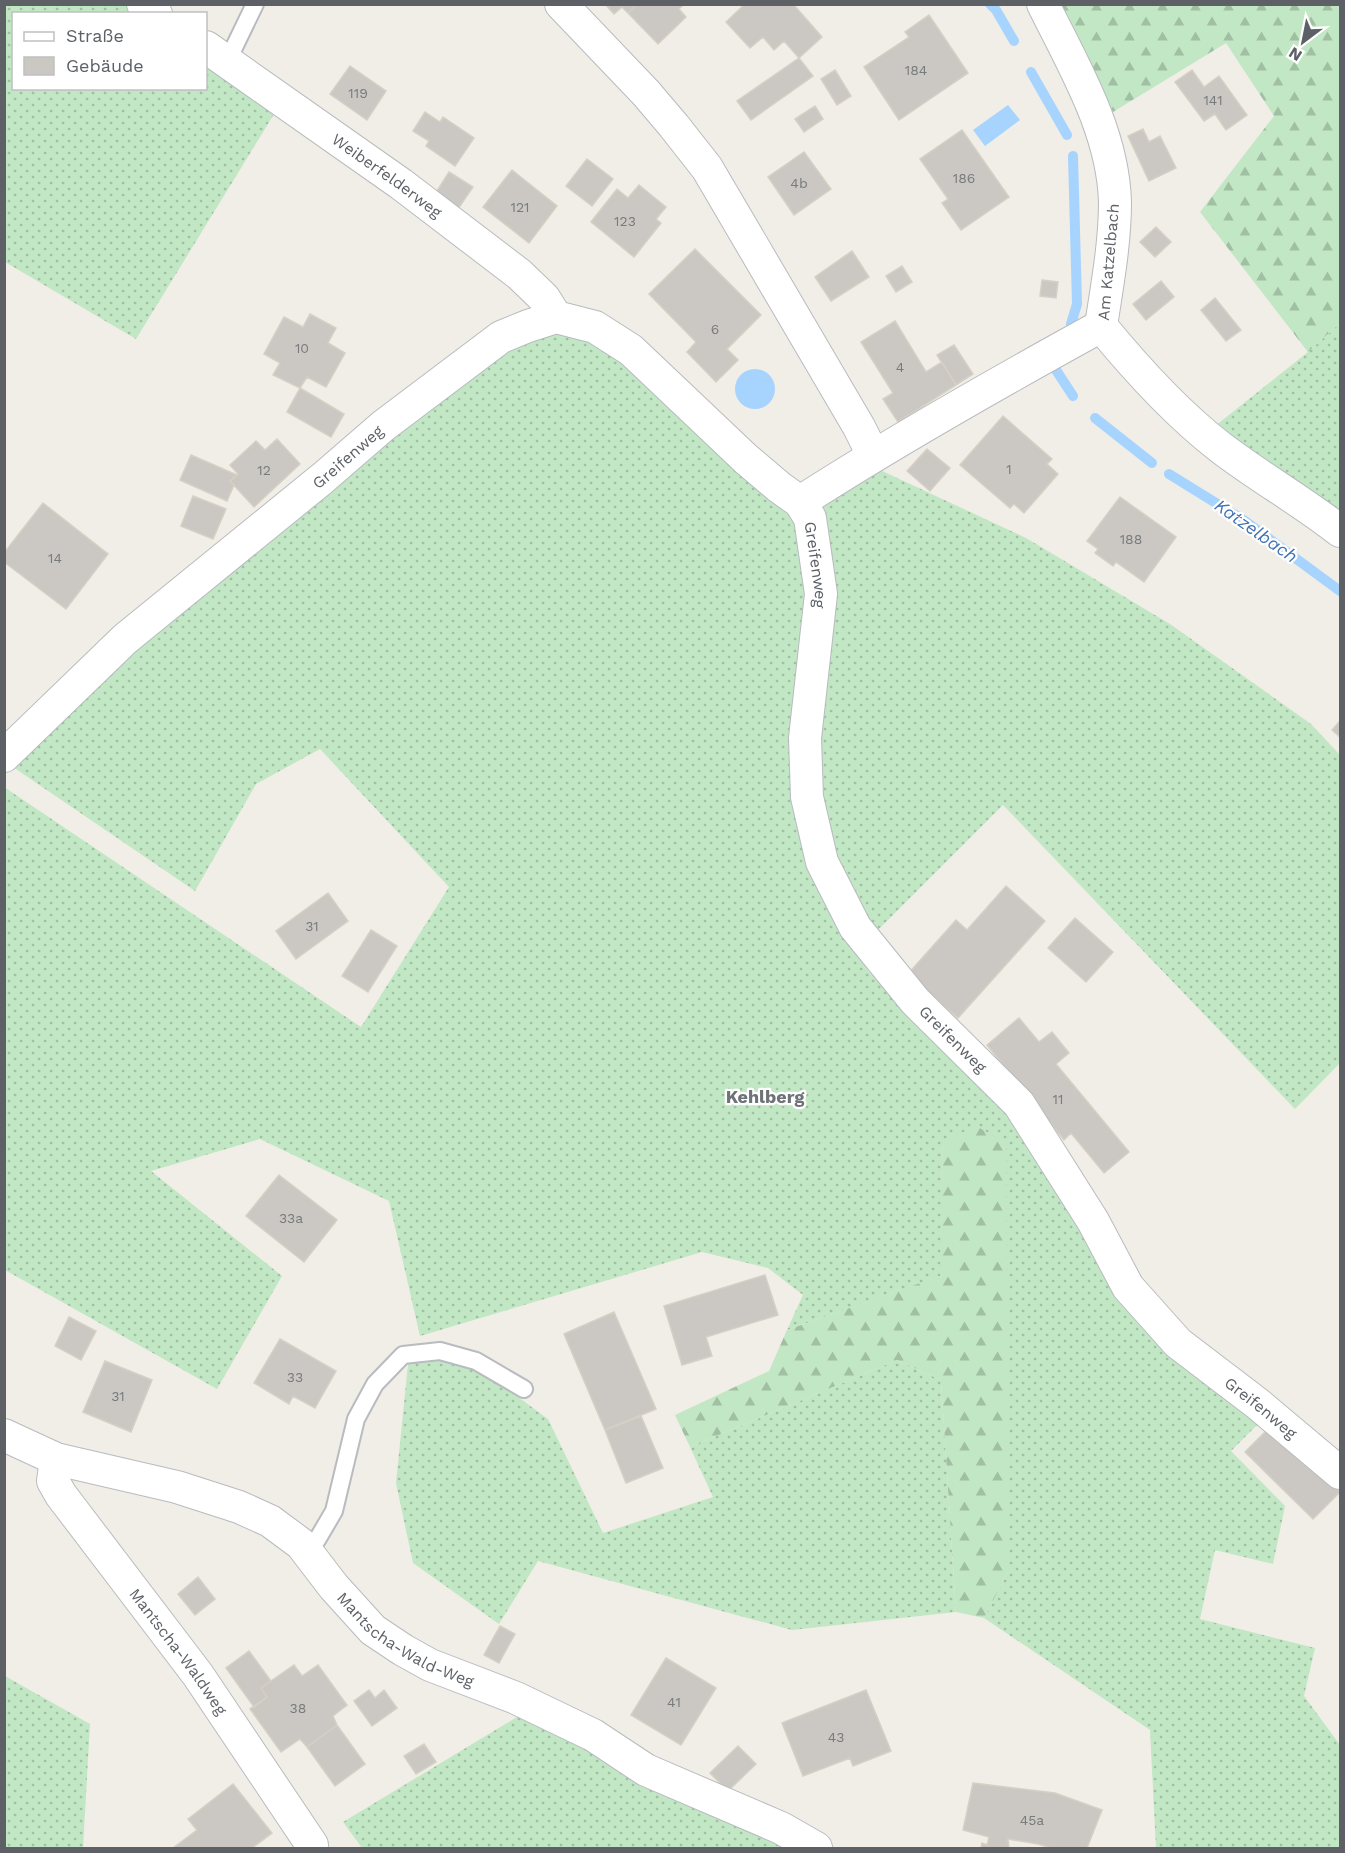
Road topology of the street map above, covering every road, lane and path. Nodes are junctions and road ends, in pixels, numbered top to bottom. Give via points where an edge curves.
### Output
1 (255, 4) edge
2 (561, 4) edge
3 (1043, 4) edge
4 (216, 55) edge
5 (556, 317) junction
6 (1101, 326) junction
7 (873, 454) junction
8 (800, 502) junction
9 (1341, 531) edge
10 (4, 756) edge
11 (524, 1389) dead end
12 (4, 1435) edge
13 (56, 1459) junction
14 (1341, 1473) edge
15 (307, 1552) junction
16 (312, 1845) dead end
17 (816, 1848) edge

1 - 4 lane
2 - 7 street via 646,93 706,168
3 - 6 street, Am Katzelbach via 1089,99 1110,160 1115,203
4 - 5 street, Weiberfelderweg via 400,183 519,274 544,298
5 - 8 street, Greifenweg via 595,327 631,350 746,459
5 - 10 street, Greifenweg via 501,337 388,422 125,639
6 - 7 street, Greifenweg
6 - 9 street, Am Katzelbach via 1138,371 1196,428
7 - 8 street, Greifenweg
8 - 14 street, Greifenweg via 810,518 821,594 805,738 807,797 822,862 855,927 915,1001 1018,1104 1093,1221 1128,1287 1178,1343
11 - 15 lane via 476,1361 440,1351 403,1355 375,1384 356,1419 334,1511
12 - 13 street, Mantscha-Wald-Weg
13 - 15 street, Mantscha-Wald-Weg via 177,1486 239,1508 270,1521
13 - 16 street, Mantscha-Waldweg via 53,1482 61,1495 198,1675
15 - 17 street, Mantscha-Wald-Weg via 373,1630 412,1655 555,1716 593,1735 646,1770 781,1828

